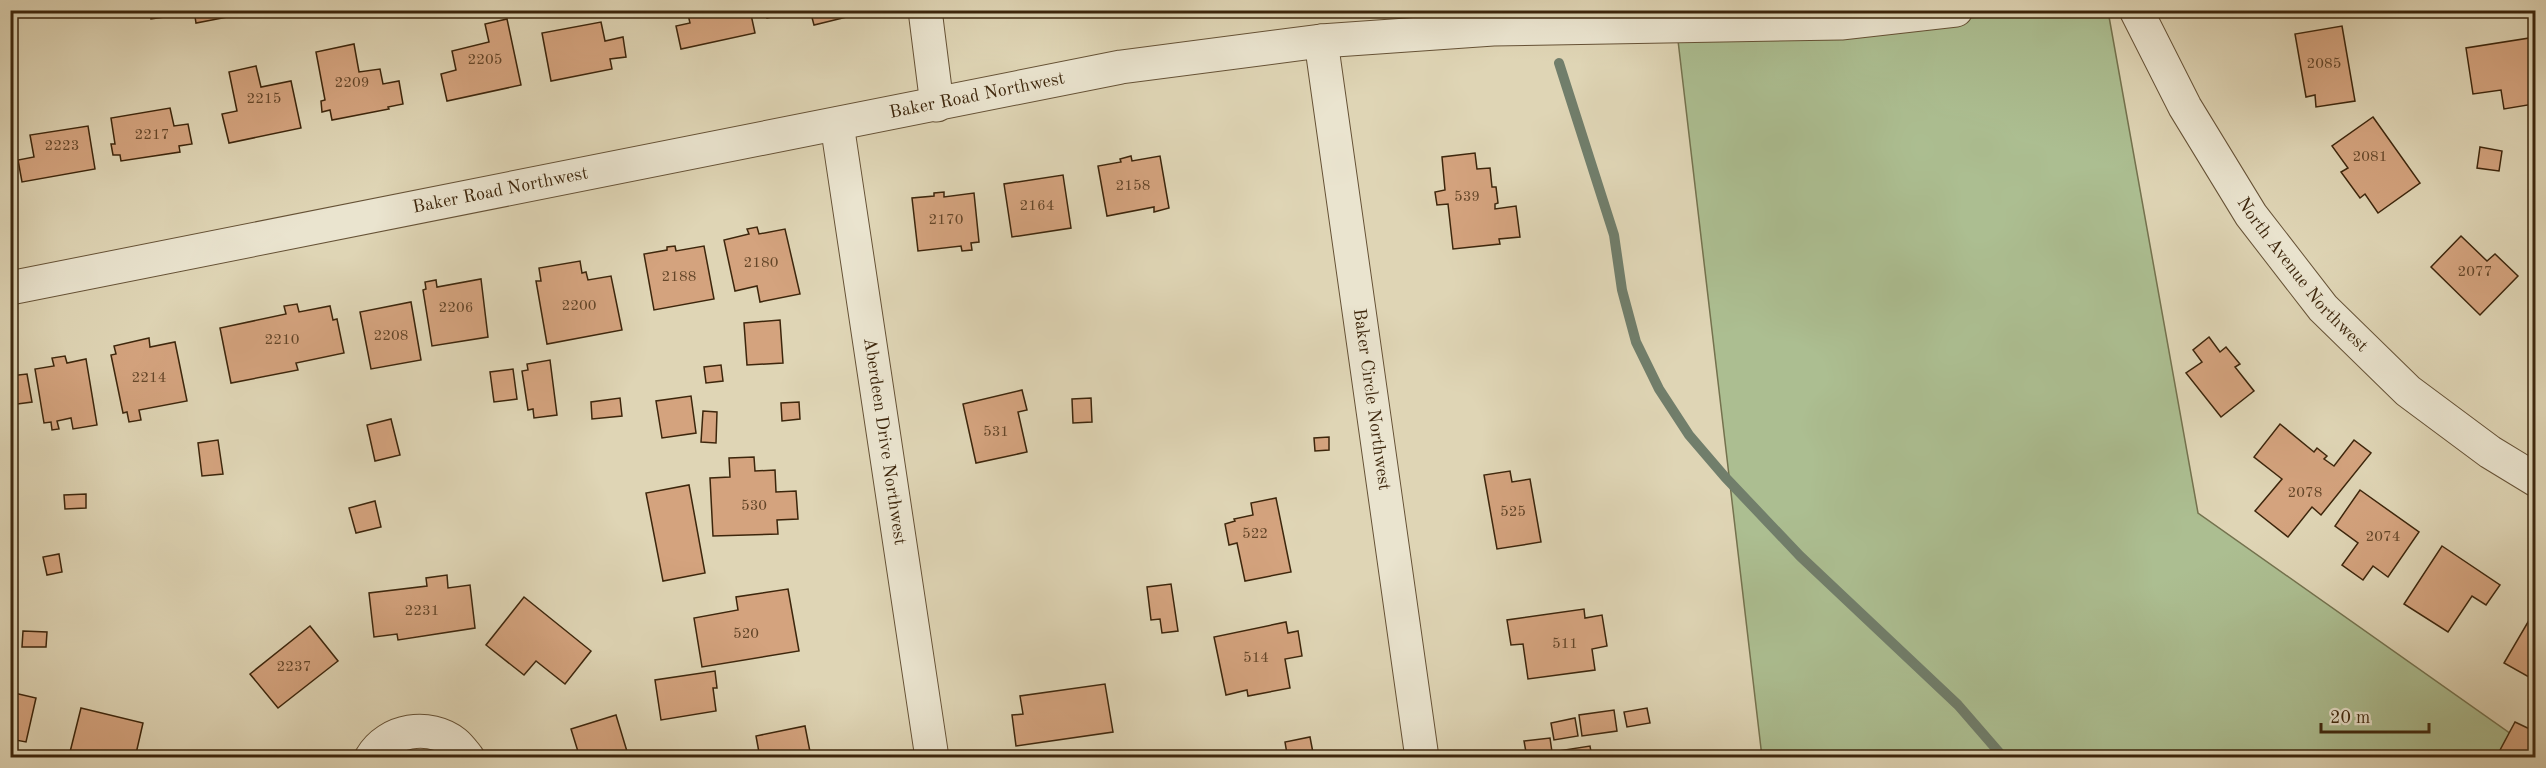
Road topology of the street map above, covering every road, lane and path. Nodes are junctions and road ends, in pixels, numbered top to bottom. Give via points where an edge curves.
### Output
1 (925, 10) edge
2 (1956, 10) edge
3 (2136, 10) edge
4 (1321, 41) junction
5 (937, 105) junction
6 (837, 124) junction
7 (10, 288) edge
8 (2535, 480) edge
9 (371, 758) edge
10 (468, 758) edge
11 (932, 758) edge
12 (1422, 758) edge

1 - 5 street
2 - 4 street, Baker Road Northwest via 1840,23 1493,29
3 - 8 street, North Avenue Northwest via 2185,107 2251,216 2323,308 2408,391
4 - 5 street, Baker Road Northwest via 1121,67
4 - 12 street, Baker Circle Northwest
5 - 6 street, Baker Road Northwest
6 - 7 street, Baker Road Northwest
6 - 11 street, Aberdeen Drive Northwest
9 - 10 street via 387,740 422,731 440,734

